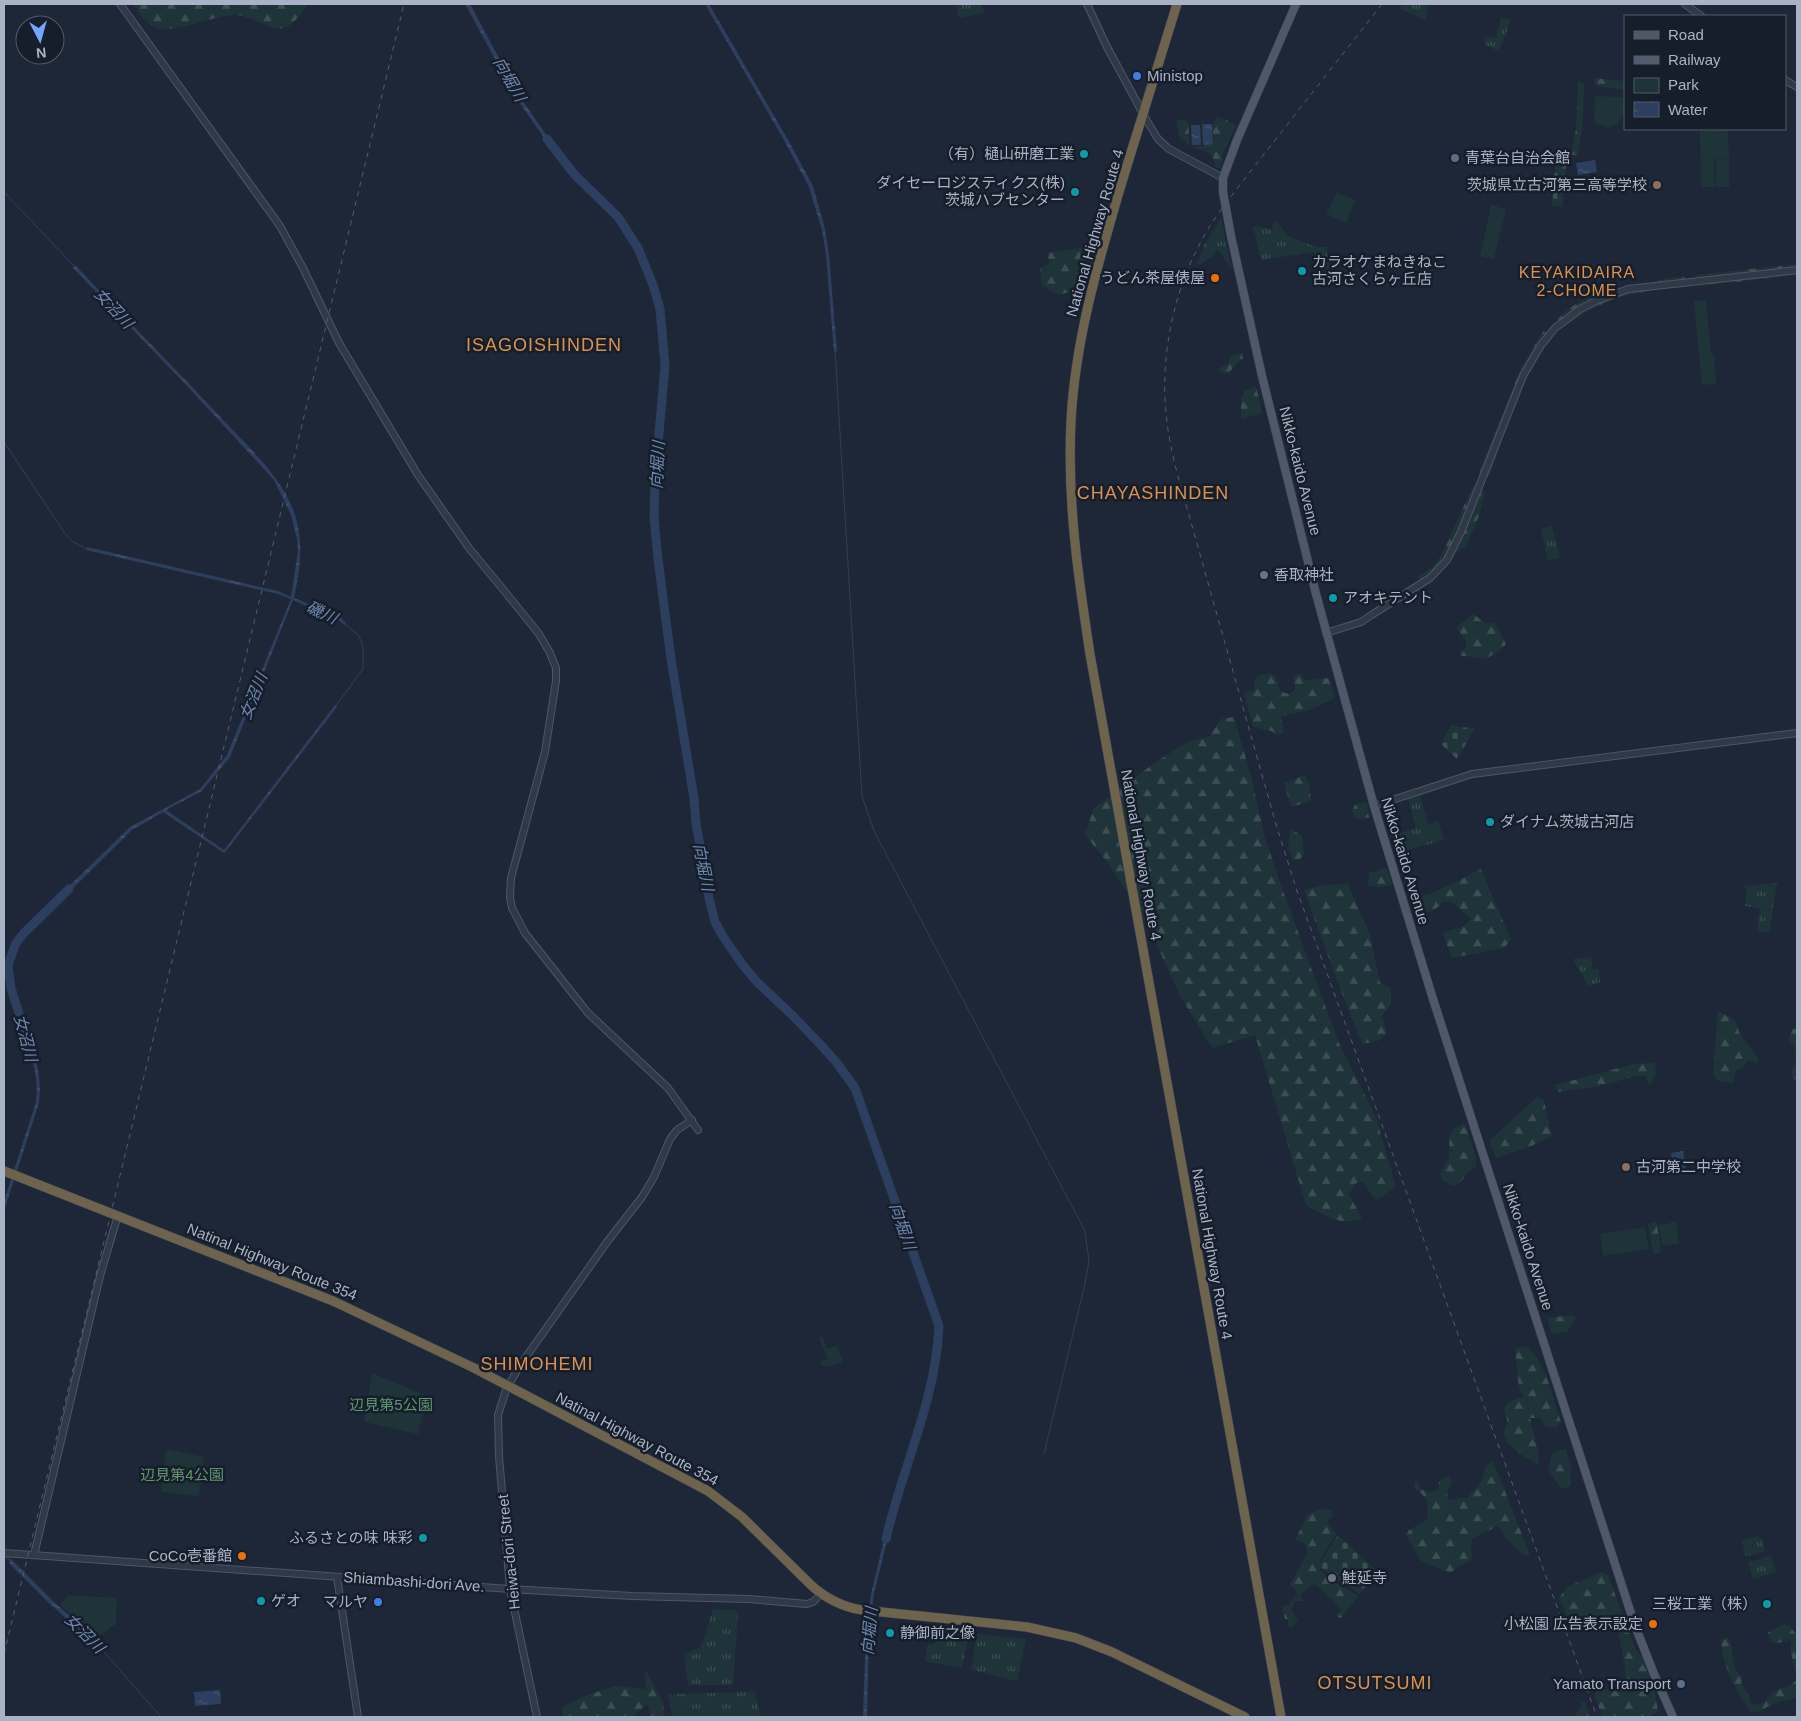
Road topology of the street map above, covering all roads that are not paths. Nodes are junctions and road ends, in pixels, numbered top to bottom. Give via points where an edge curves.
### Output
1 (120, 4) edge
2 (1087, 4) edge
3 (1177, 4) edge
4 (1296, 4) edge
5 (1685, 4) edge
6 (1700, 15) edge
7 (1786, 81) edge
8 (1797, 88) edge
9 (1143, 114) junction
10 (1223, 178) junction
11 (1797, 270) edge
12 (1326, 634) junction
13 (1797, 733) edge
14 (1374, 806) junction
15 (692, 1120) junction
16 (698, 1130) dead end
17 (10, 1173) edge
18 (118, 1215) junction
19 (508, 1386) junction
20 (5, 1554) edge
21 (34, 1555) junction
22 (337, 1577) junction
23 (510, 1589) junction
24 (821, 1594) junction
25 (1277, 1697) junction
26 (358, 1717) edge
27 (537, 1717) edge
28 (1245, 1717) edge
29 (1272, 1717) edge
30 (1281, 1717) edge
31 (1673, 1717) edge

1 - 15 street via 280,226 339,343 418,475 469,548 550,653 556,668 556,681 545,752 511,878 512,908 525,933 588,1013 668,1088
2 - 9 street
3 - 9 highway, National Highway Route 4
4 - 10 main road, Nikko-kaido Avenue
5 - 6 street
7 - 8 street
9 - 10 street via 1158,139 1169,149
9 - 25 highway, National Highway Route 4 via 1091,289 1078,358 1070,453 1073,533 1090,654
10 - 12 main road, Nikko-kaido Avenue via 1244,298
11 - 12 street via 1628,289 1580,309 1561,323 1541,345 1523,376 1461,532 1440,570 1361,622
12 - 14 main road, Nikko-kaido Avenue
13 - 14 street via 1472,774
14 - 31 main road, Nikko-kaido Avenue via 1636,1628
15 - 16 street
15 - 19 street, Heiwa-dori Street via 670,1138 642,1197 557,1312
17 - 18 highway, Natinal Highway Route 354
18 - 19 highway, Natinal Highway Route 354 via 333,1301
18 - 21 street via 98,1284
19 - 23 street, Heiwa-dori Street via 498,1415 497,1435
19 - 24 highway, Natinal Highway Route 354 via 713,1495 756,1529
20 - 21 street, Shiambashi-dori Ave.
21 - 22 street, Shiambashi-dori Ave.
22 - 23 street, Shiambashi-dori Ave.
22 - 26 street
23 - 24 street, Shiambashi-dori Ave. via 749,1598 807,1604
23 - 27 street, Heiwa-dori Street
24 - 28 highway, Natinal Highway Route 354 via 838,1604 862,1610 1027,1627 1076,1638 1112,1652
25 - 29 highway
25 - 30 highway, National Highway Route 4

